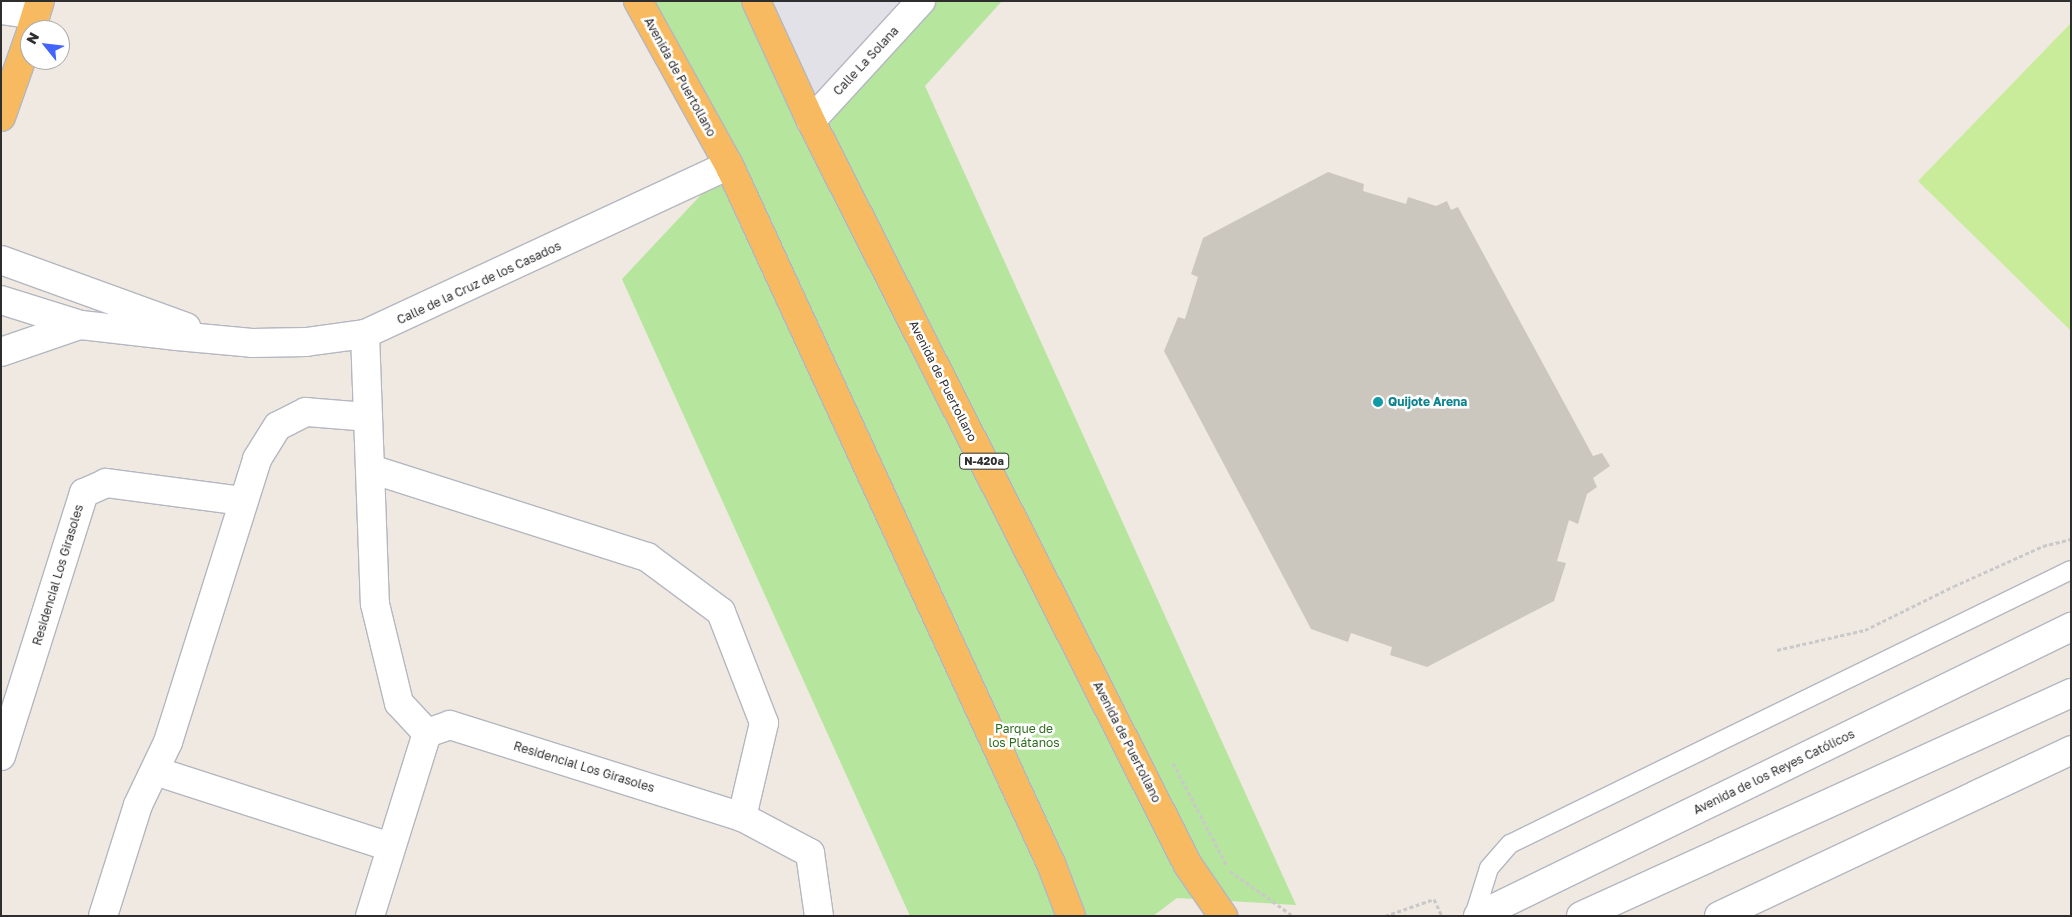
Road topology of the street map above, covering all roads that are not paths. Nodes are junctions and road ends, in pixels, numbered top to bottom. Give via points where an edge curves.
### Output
1 (638, 1) edge
2 (756, 1) edge
3 (921, 1) edge
4 (1, 10) edge
5 (34, 20) edge
6 (20, 61) edge
7 (1, 117) edge
8 (811, 121) junction
9 (729, 166) junction
10 (1, 260) edge
11 (1, 300) edge
12 (80, 325) junction
13 (365, 334) junction
14 (215, 338) junction
15 (1, 352) edge
16 (368, 417) junction
17 (371, 469) junction
18 (243, 502) junction
19 (2071, 570) edge
20 (2071, 627) edge
21 (2071, 693) edge
22 (427, 733) junction
23 (2071, 750) edge
24 (1, 756) edge
25 (155, 771) junction
26 (742, 817) junction
27 (391, 848) junction
28 (103, 916) edge
29 (370, 916) edge
30 (819, 916) edge
31 (1072, 916) edge
32 (1223, 916) edge
33 (1474, 916) edge
34 (1478, 916) edge
35 (1581, 916) edge
36 (1719, 916) edge

1 - 9 highway, Avenida de Puertollano
2 - 8 highway, Avenida de Puertollano / N-420a
3 - 8 street, Calle La Solana
4 - 5 street
6 - 7 highway
8 - 32 highway, Avenida de Puertollano / N-420a via 1188,865
9 - 13 street, Calle de la Cruz de los Casados
9 - 31 highway, Avenida de Puertollano via 1052,866
10 - 14 street
11 - 12 street
12 - 14 street
12 - 15 street
13 - 14 street, Calle de la Cruz de los Casados via 306,342 252,343
13 - 16 street
16 - 17 street
16 - 18 street via 306,412 278,426 257,459
17 - 22 street via 376,604 399,703
17 - 26 street via 647,557 721,612 764,723
18 - 24 street, Residencial Los Girasoles via 106,483 84,493
18 - 25 street via 168,742
19 - 33 lane via 1510,844 1489,868
20 - 34 street, Avenida de los Reyes Católicos
21 - 35 street
22 - 26 street, Residencial Los Girasoles via 450,725
22 - 27 street
23 - 36 street
25 - 27 street
25 - 28 street via 138,805
26 - 30 street, Residencial Los Girasoles via 810,853
27 - 29 street

